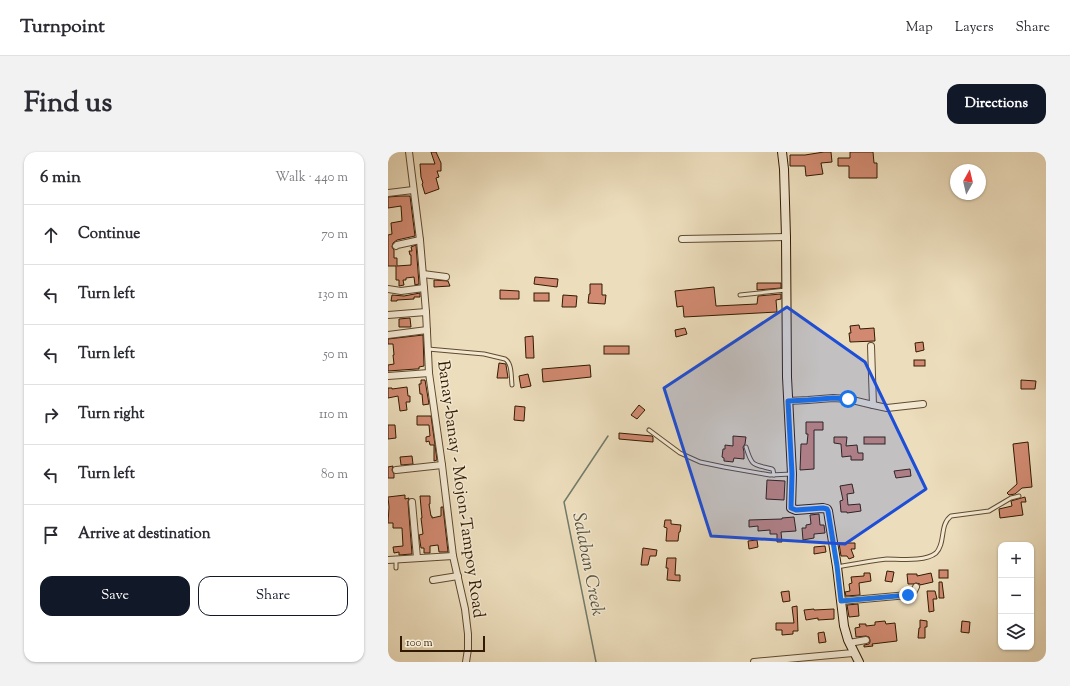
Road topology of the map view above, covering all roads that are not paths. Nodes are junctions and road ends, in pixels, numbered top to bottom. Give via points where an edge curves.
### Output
1 (409, 152) edge
2 (782, 152) edge
3 (414, 190) junction
4 (388, 193) edge
5 (786, 237) junction
6 (682, 239) dead end
7 (420, 240) junction
8 (396, 246) dead end
9 (423, 274) junction
10 (446, 277) dead end
11 (424, 288) junction
12 (388, 289) edge
13 (786, 290) junction
14 (740, 295) dead end
15 (426, 312) junction
16 (388, 315) edge
17 (427, 330) junction
18 (388, 335) edge
19 (871, 346) dead end
20 (428, 349) junction
21 (429, 373) junction
22 (388, 376) edge
23 (512, 385) dead end
24 (788, 401) junction
25 (923, 404) dead end
26 (873, 405) junction
27 (649, 430) dead end
28 (746, 447) dead end
29 (442, 465) junction
30 (396, 470) dead end
31 (792, 474) junction
32 (774, 475) junction
33 (1019, 496) dead end
34 (412, 502) dead end
35 (453, 556) junction
36 (417, 558) junction
37 (388, 560) edge
38 (396, 560) junction
39 (837, 566) junction
40 (396, 568) dead end
41 (458, 576) junction
42 (432, 580) dead end
43 (916, 587) dead end
44 (841, 601) junction
45 (866, 640) dead end
46 (849, 644) junction
47 (853, 653) junction
48 (827, 659) edge
49 (466, 662) edge
50 (754, 662) edge
51 (859, 662) edge

1 - 3 street, Banay-banay - Mojon-Tampoy Road
2 - 5 street
3 - 4 street
3 - 7 street, Banay-banay - Mojon-Tampoy Road
5 - 6 street
5 - 13 street
7 - 8 street
7 - 9 street, Banay-banay - Mojon-Tampoy Road
9 - 10 street
9 - 11 street, Banay-banay - Mojon-Tampoy Road
11 - 12 street via 401,291
11 - 15 street, Banay-banay - Mojon-Tampoy Road
13 - 14 lane
13 - 24 street
15 - 16 street
15 - 17 street, Banay-banay - Mojon-Tampoy Road
17 - 18 street
17 - 20 street, Banay-banay - Mojon-Tampoy Road
19 - 26 street
20 - 21 street, Banay-banay - Mojon-Tampoy Road
20 - 23 lane via 484,354 508,360
21 - 22 street
21 - 29 street, Banay-banay - Mojon-Tampoy Road
24 - 26 street via 833,398
24 - 31 street
25 - 26 street via 887,408
27 - 32 lane via 680,453 700,462
28 - 32 lane via 751,462 772,469
29 - 30 street
29 - 35 street, Banay-banay - Mojon-Tampoy Road
31 - 32 lane
31 - 39 street via 791,509 827,509
33 - 39 lane via 989,511 951,516 944,526 940,547 927,557
34 - 36 street
35 - 36 street
35 - 41 street, Banay-banay - Mojon-Tampoy Road
36 - 38 street
37 - 38 street
38 - 40 lane
39 - 44 street
41 - 42 street
41 - 49 street, Banay-banay - Mojon-Tampoy Road via 468,634
43 - 44 street via 913,593 908,595
44 - 46 street
45 - 46 street
46 - 47 street
47 - 48 street
47 - 51 street
48 - 50 street

